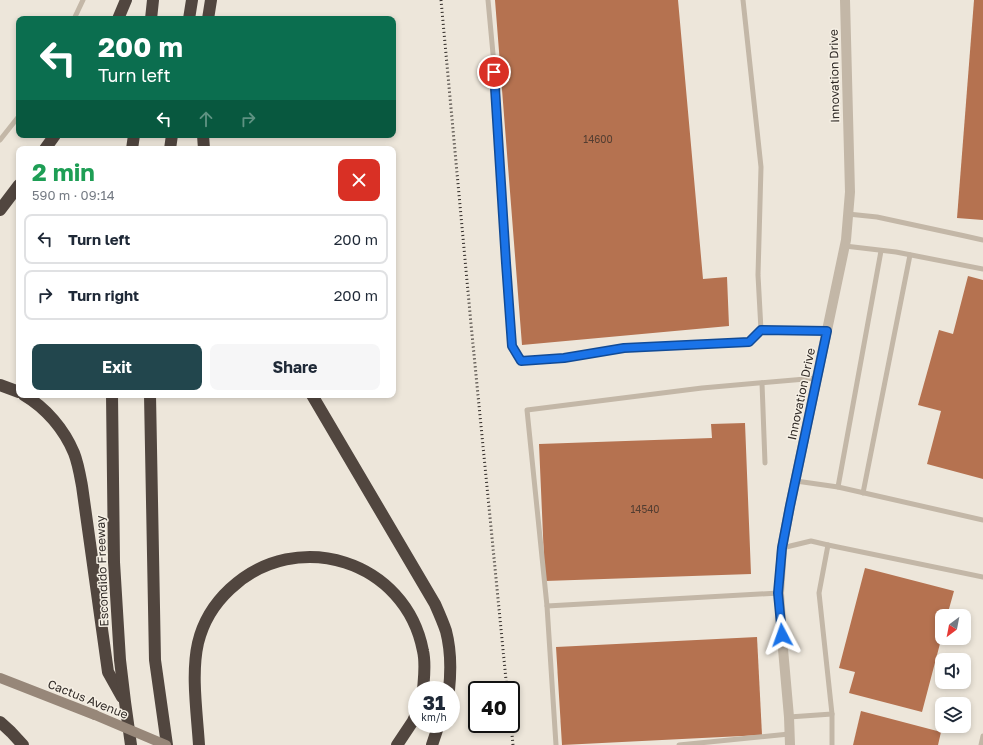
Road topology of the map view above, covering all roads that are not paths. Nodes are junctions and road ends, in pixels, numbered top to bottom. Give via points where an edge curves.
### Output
1 (83, 0) edge
2 (126, 0) edge
3 (154, 0) edge
4 (192, 0) edge
5 (211, 0) edge
6 (488, 0) edge
7 (743, 0) edge
8 (845, 0) edge
9 (75, 16) edge
10 (119, 16) edge
11 (151, 16) edge
12 (189, 16) edge
13 (208, 16) edge
14 (16, 120) edge
15 (0, 140) edge
16 (16, 189) edge
17 (0, 210) edge
18 (848, 214) junction
19 (983, 240) edge
20 (845, 246) junction
21 (881, 251) junction
22 (910, 255) junction
23 (983, 269) edge
24 (761, 330) junction
25 (827, 331) junction
26 (818, 378) junction
27 (762, 383) junction
28 (0, 385) edge
29 (16, 391) edge
30 (28, 398) edge
31 (112, 398) edge
32 (150, 398) edge
33 (314, 398) edge
34 (765, 463) dead end
35 (796, 481) junction
36 (838, 487) junction
37 (863, 493) junction
38 (983, 520) edge
39 (828, 545) junction
40 (782, 548) junction
41 (983, 577) edge
42 (778, 593) junction
43 (547, 606) junction
44 (0, 678) edge
45 (424, 681) edge
46 (450, 681) edge
47 (124, 702) junction
48 (832, 714) junction
49 (789, 717) junction
50 (0, 722) edge
51 (408, 728) edge
52 (437, 733) edge
53 (789, 734) junction
54 (983, 736) edge
55 (23, 745) edge
56 (131, 745) edge
57 (166, 745) edge
58 (199, 745) edge
59 (397, 745) edge
60 (432, 745) edge
61 (556, 745) edge
62 (679, 745) edge
63 (790, 745) edge
64 (832, 745) edge
65 (981, 745) edge

1 - 9 lane
2 - 10 highway
3 - 11 highway
4 - 12 highway
5 - 13 highway
6 - 24 lane via 496,86 512,346 521,361 564,358 624,348 749,342
7 - 24 lane via 761,167 758,275
8 - 18 street, Innovation Drive via 850,192
14 - 15 lane
16 - 17 highway
18 - 19 lane via 877,217
18 - 20 street, Innovation Drive
20 - 21 lane
20 - 25 street, Innovation Drive
21 - 22 lane
21 - 36 lane
22 - 23 lane
22 - 37 lane
24 - 25 lane
25 - 26 street, Innovation Drive
26 - 27 lane
26 - 35 street, Innovation Drive
27 - 34 lane
27 - 43 lane via 527,410
28 - 29 highway
30 - 47 highway via 55,421 67,438 79,468 108,672
31 - 47 highway, Escondido Freeway via 114,562
32 - 57 highway via 155,660
33 - 46 highway via 435,604 446,630
35 - 36 lane
35 - 40 street, Innovation Drive
36 - 37 lane
37 - 38 lane
39 - 40 lane via 811,541
39 - 41 lane
39 - 48 lane via 819,593
40 - 42 street, Innovation Drive
42 - 43 lane
42 - 49 street, Innovation Drive
43 - 61 lane
44 - 57 main road, Cactus Avenue, bridge
45 - 58 highway via 424,652 419,634 411,616 390,588 360,568 333,559 314,556 283,560 264,566 239,581 214,607 204,624 198,642 195,678
47 - 56 highway, Escondido Freeway
48 - 49 lane
48 - 64 lane
49 - 53 street, Innovation Drive
50 - 55 highway
51 - 59 highway
52 - 60 highway
53 - 62 lane
53 - 63 street, Innovation Drive
54 - 65 lane

